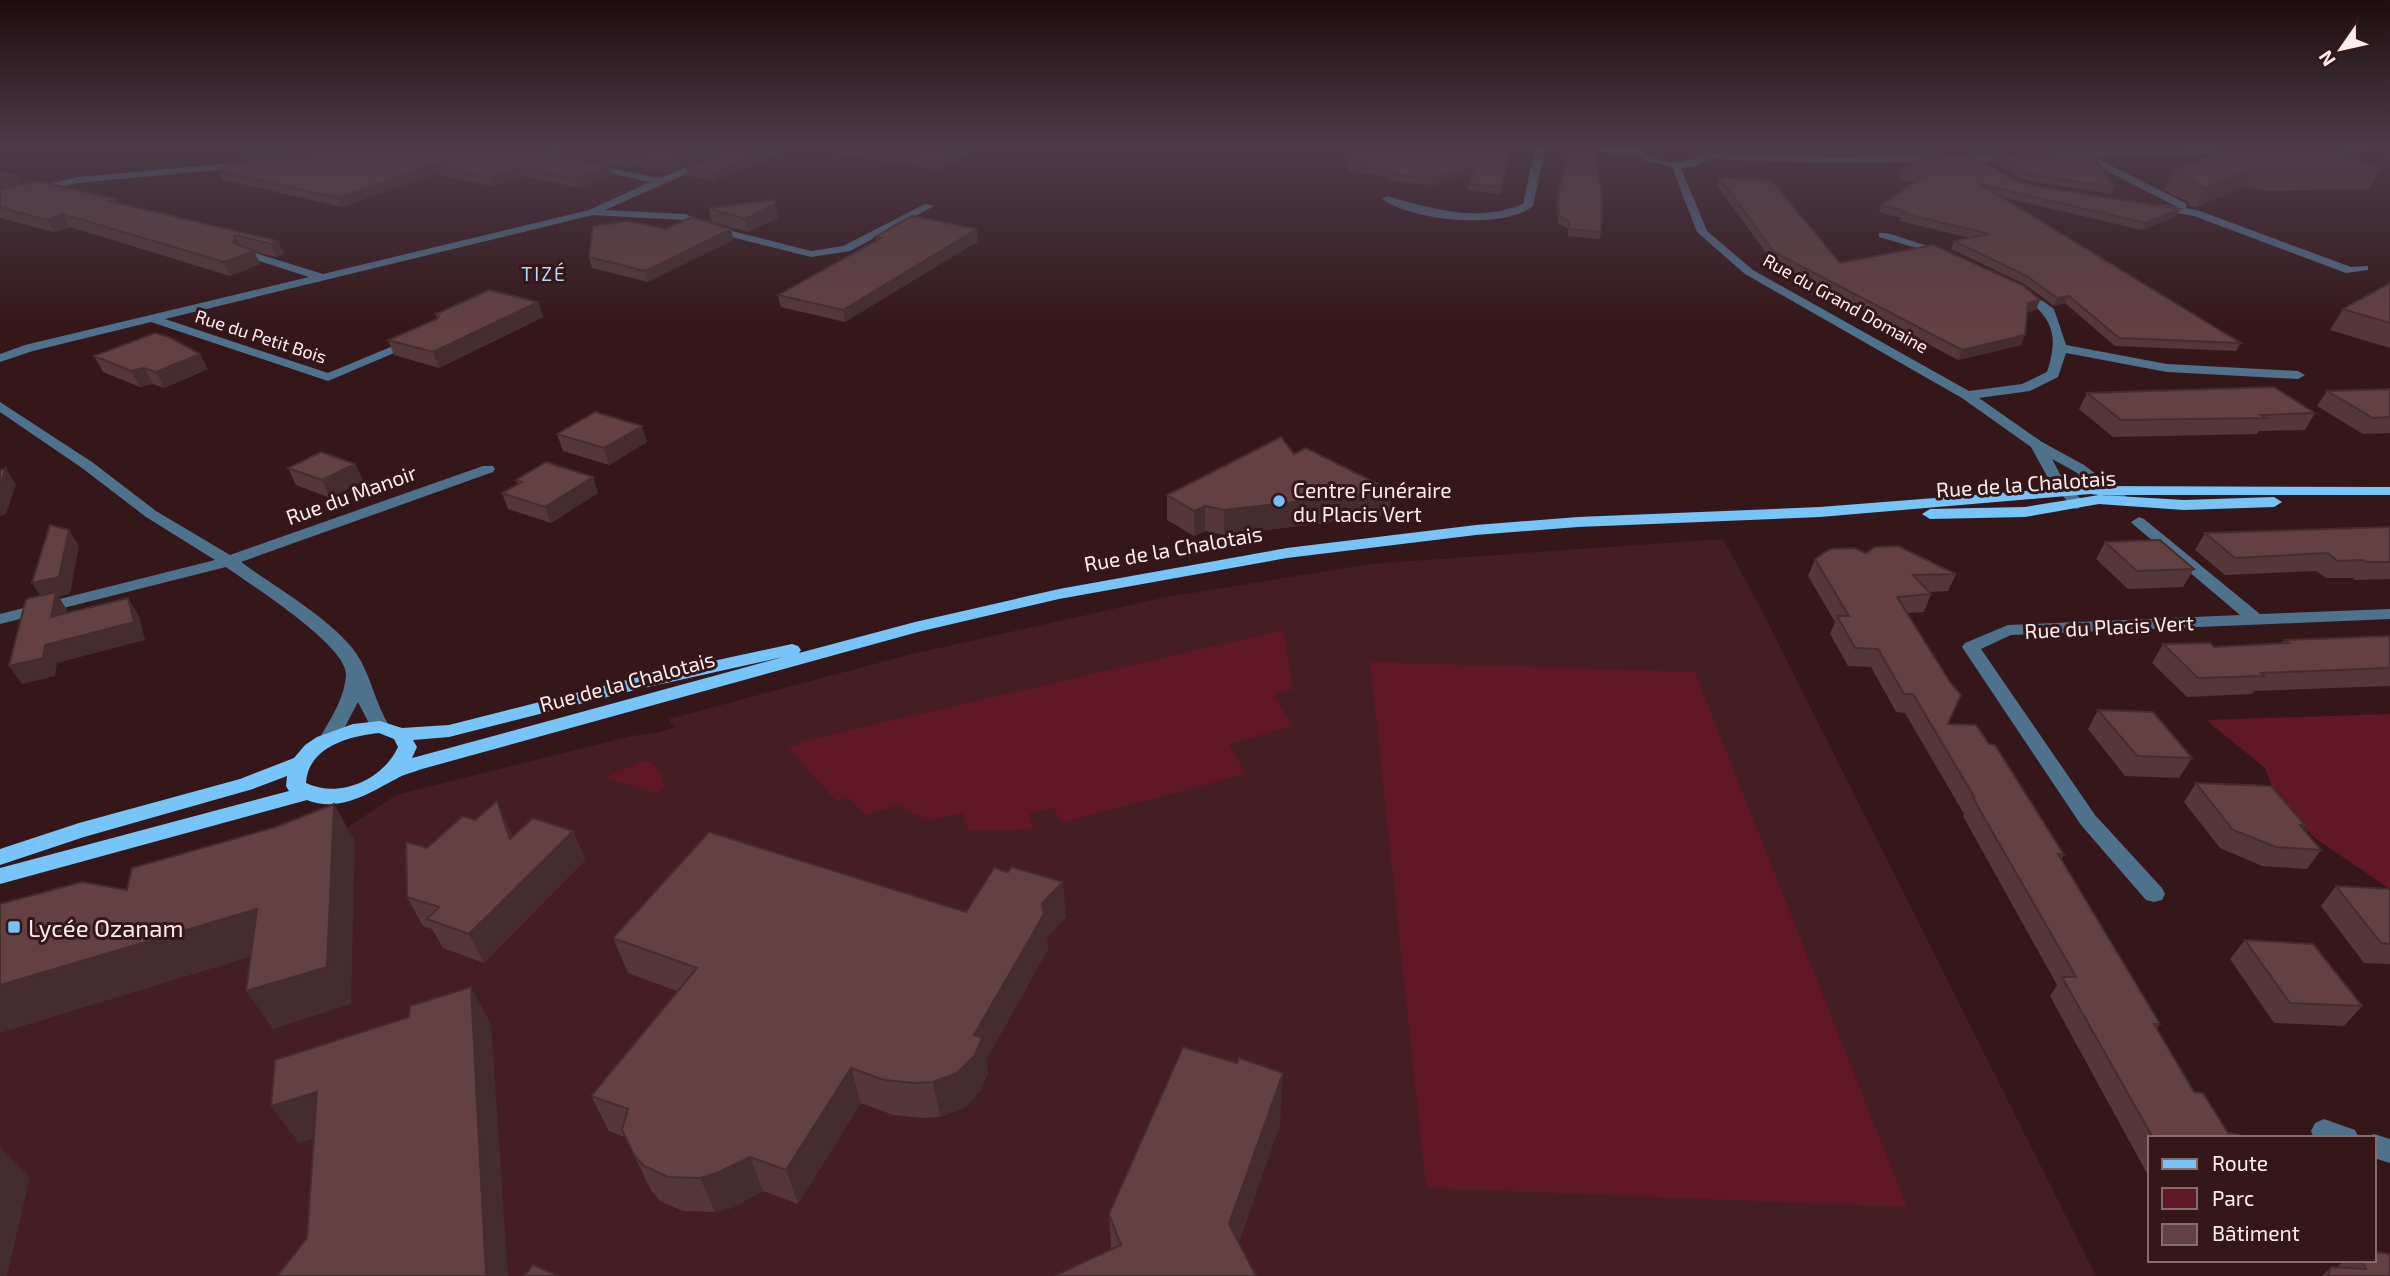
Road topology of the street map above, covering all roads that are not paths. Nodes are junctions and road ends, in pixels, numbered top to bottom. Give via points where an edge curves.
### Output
1 (603, 208) edge
2 (926, 208) edge
3 (1411, 208) edge
4 (1525, 208) edge
5 (1692, 208) edge
6 (2161, 208) edge
7 (2185, 208) edge
8 (593, 212) junction
9 (2196, 213) junction
10 (1883, 235) dead end
11 (245, 253) edge
12 (1964, 262) edge
13 (2364, 268) dead end
14 (323, 278) junction
15 (2014, 285) edge
16 (151, 318) junction
17 (424, 337) edge
18 (2061, 348) junction
19 (0, 358) edge
20 (2298, 374) dead end
21 (1967, 395) junction
22 (4, 414) edge
23 (2036, 445) junction
24 (488, 469) dead end
25 (2110, 489) junction
26 (2361, 491) junction
27 (2390, 491) edge
28 (2066, 492) junction
29 (2123, 500) junction
30 (2077, 504) junction
31 (1820, 512) junction
32 (2139, 522) dead end
33 (229, 561) junction
34 (2390, 614) edge
35 (0, 619) edge
36 (2255, 619) junction
37 (915, 627) junction
38 (355, 672) junction
39 (380, 727) junction
40 (402, 734) junction
41 (329, 739) junction
42 (300, 763) junction
43 (392, 773) junction
44 (304, 794) junction
45 (0, 857) edge
46 (0, 876) edge
47 (2154, 894) dead end

1 - 8 street, Rue du Petit Bois
2 - 8 street, Rue du Petit Bois via 846,249 811,254 716,230 685,216
3 - 4 street via 1488,216
5 - 21 street, Rue du Grand Domaine via 1702,232 1782,293
6 - 9 street
7 - 9 street
8 - 14 street, Rue du Petit Bois
9 - 13 street via 2350,271
10 - 12 street
11 - 14 street
14 - 16 street, Rue du Petit Bois
15 - 18 street via 2050,312
16 - 17 street, Rue du Petit Bois via 328,377
16 - 19 street, Rue du Petit Bois
18 - 20 street via 2167,368
18 - 21 street via 2053,374 2025,388
21 - 23 street, Rue du Grand Domaine
22 - 33 street
23 - 25 street, Rue du Grand Domaine
23 - 28 street, Rue du Grand Domaine
24 - 33 street, Rue du Manoir
25 - 26 main road, Rue de la Chalotais
25 - 28 main road, Rue de la Chalotais
25 - 29 street, Rue du Grand Domaine
26 - 27 main road, Rue de la Chalotais
26 - 29 main road, Rue de la Chalotais via 2252,503 2171,505
28 - 30 street, Rue du Grand Domaine
28 - 31 main road, Rue de la Chalotais
29 - 30 main road, Rue de la Chalotais
30 - 31 main road, Rue de la Chalotais via 2025,512
31 - 37 main road, Rue de la Chalotais via 1578,522 1363,543 1175,571
32 - 36 street
33 - 35 street, Rue du Manoir
33 - 38 street via 333,637
34 - 36 street, Rue du Placis Vert
36 - 47 street, Rue du Placis Vert via 2008,630 1971,647 2088,820
37 - 40 main road, Rue de la Chalotais via 639,683 449,731
37 - 43 main road, Rue de la Chalotais
38 - 39 street
38 - 41 street via 351,698
39 - 40 main road
39 - 41 main road
40 - 43 main road via 408,751
41 - 42 main road
42 - 44 main road via 294,775
42 - 45 main road via 246,784
43 - 44 main road, Rue de la Chalotais via 336,797
44 - 46 main road

